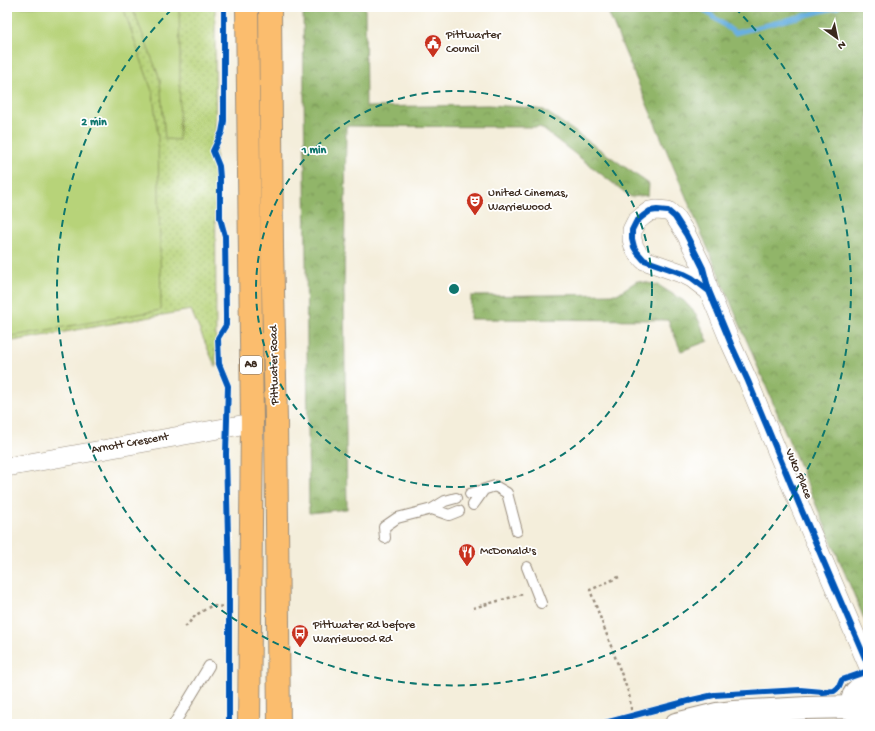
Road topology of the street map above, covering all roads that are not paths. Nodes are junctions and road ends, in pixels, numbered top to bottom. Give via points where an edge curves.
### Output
1 (247, 7) edge
2 (270, 7) edge
3 (709, 291) junction
4 (252, 423) junction
5 (7, 467) edge
6 (483, 491) junction
7 (470, 494) dead end
8 (456, 498) dead end
9 (473, 505) dead end
10 (432, 509) junction
11 (459, 511) dead end
12 (517, 531) dead end
13 (385, 538) dead end
14 (527, 567) dead end
15 (541, 603) dead end
16 (868, 665) edge
17 (209, 666) dead end
18 (868, 686) edge
19 (860, 713) edge
20 (174, 724) edge
21 (249, 724) edge
22 (279, 724) edge
23 (676, 724) edge

1 - 4 highway, Pittwater Road / A8
2 - 22 highway, Pittwater Road / A8
3 - 3 street, Vuko Place via 684,274 644,260 634,247 632,239 632,230 636,222 650,211 657,210 668,211 675,217 703,268
3 - 16 street, Vuko Place
4 - 5 street, Arnott Crescent
4 - 21 highway, Pittwater Road / A8
6 - 7 lane
6 - 9 lane
6 - 12 lane via 495,486 507,494
8 - 10 lane
10 - 11 lane via 449,515
10 - 13 lane via 397,518 384,527
14 - 15 lane
17 - 20 lane
18 - 19 street via 856,692 852,699
19 - 23 street via 808,708 734,712

